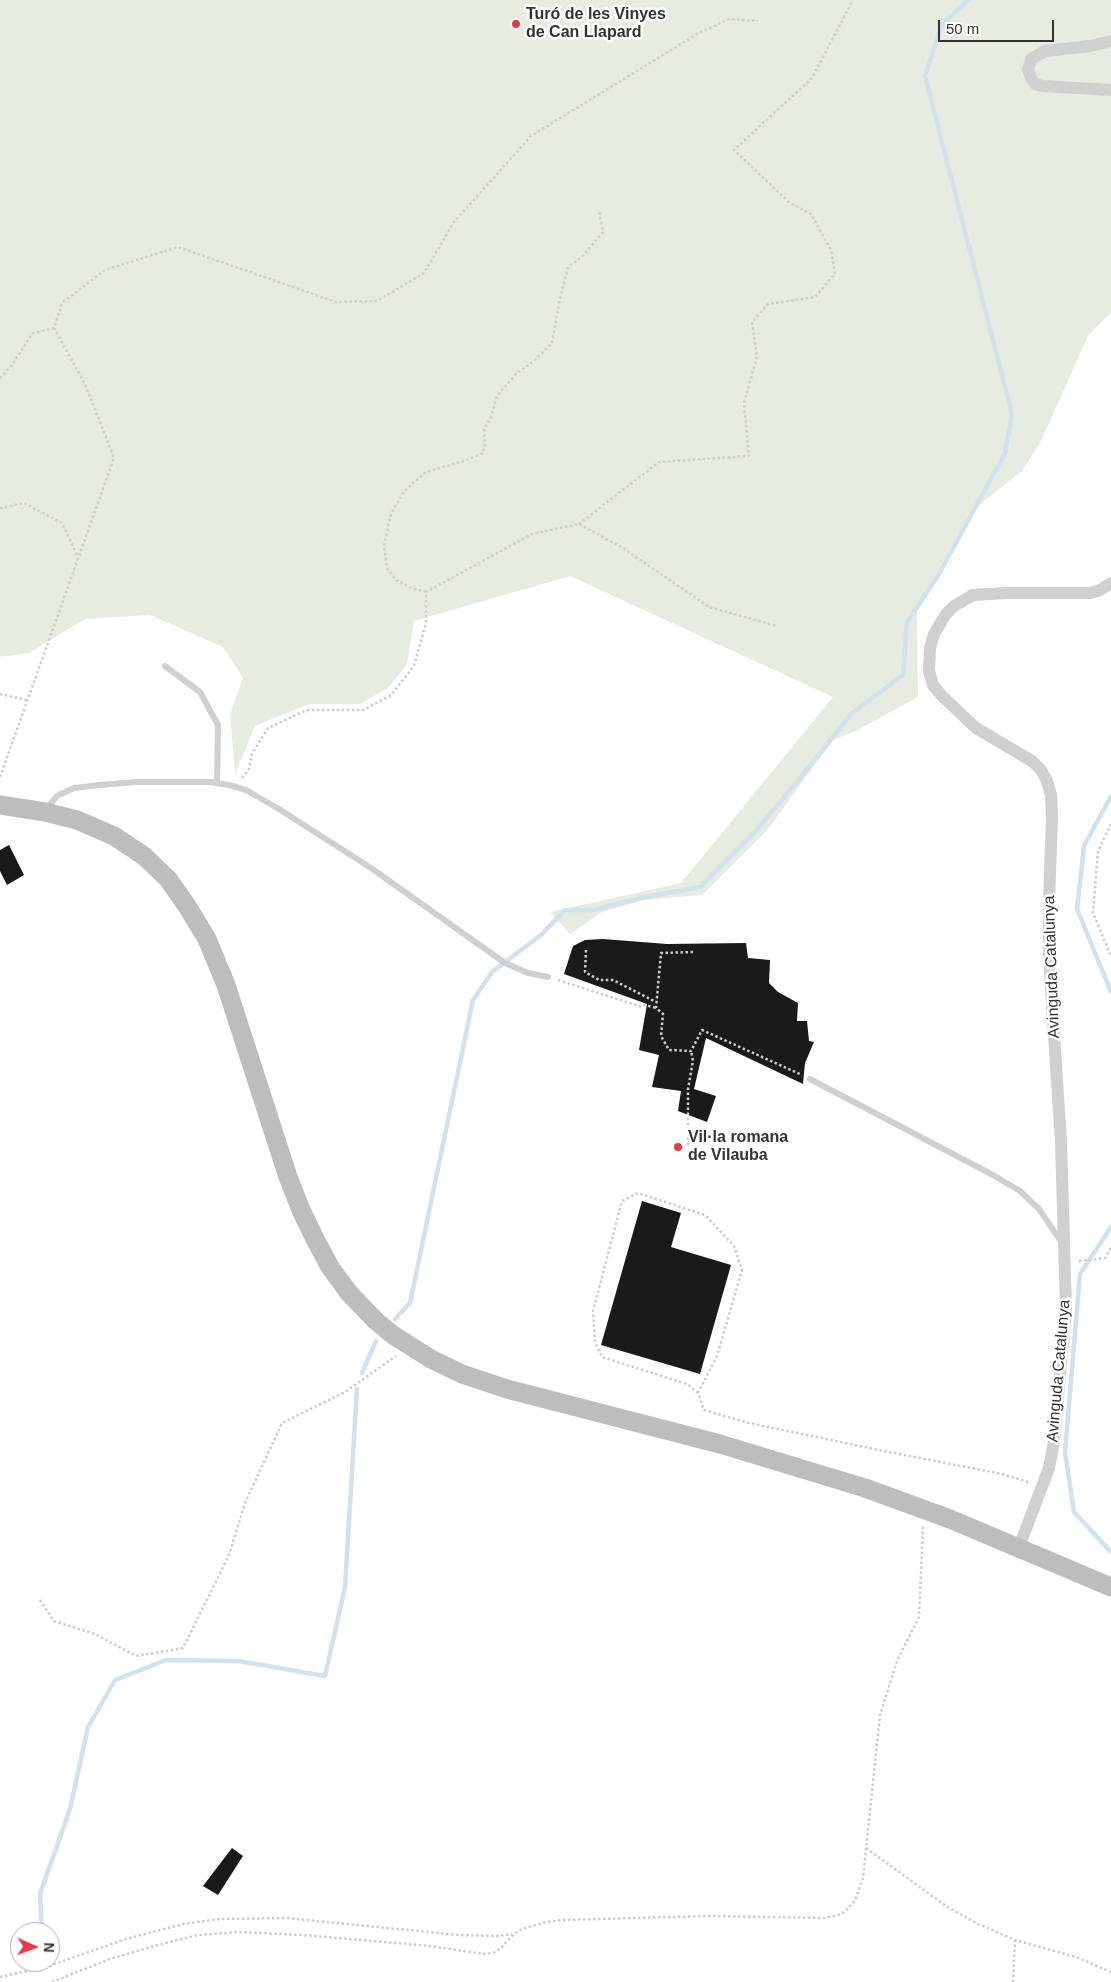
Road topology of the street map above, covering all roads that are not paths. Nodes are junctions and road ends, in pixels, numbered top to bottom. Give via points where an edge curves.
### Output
1 (1111, 41) edge
2 (1111, 90) edge
3 (1111, 583) edge
4 (164, 666) dead end
5 (217, 783) junction
6 (0, 806) edge
7 (44, 812) junction
8 (548, 976) road end
9 (810, 1079) road end
10 (1064, 1246) junction
11 (1019, 1547) junction
12 (1111, 1588) edge

1 - 2 street via 1045,51 1031,59 1028,70 1035,84 1042,86
3 - 10 street, Avinguda Catalunya via 1091,593 973,596 946,614 934,634 929,661 933,685 942,696 976,728 1032,761 1044,776 1051,795 1049,958
4 - 5 lane via 200,692 218,725
5 - 7 lane via 136,782 74,788 58,796
5 - 8 lane via 246,790 273,806 371,868 505,963 528,973
6 - 7 street
7 - 11 street via 78,820 114,836 144,856 168,879 187,906 207,939 226,986 301,1210 330,1267 376,1321 450,1369 507,1389 812,1471 927,1510
9 - 10 lane via 1020,1191 1039,1209
10 - 11 street, Avinguda Catalunya via 1066,1309 1054,1442 1049,1468
11 - 12 street

